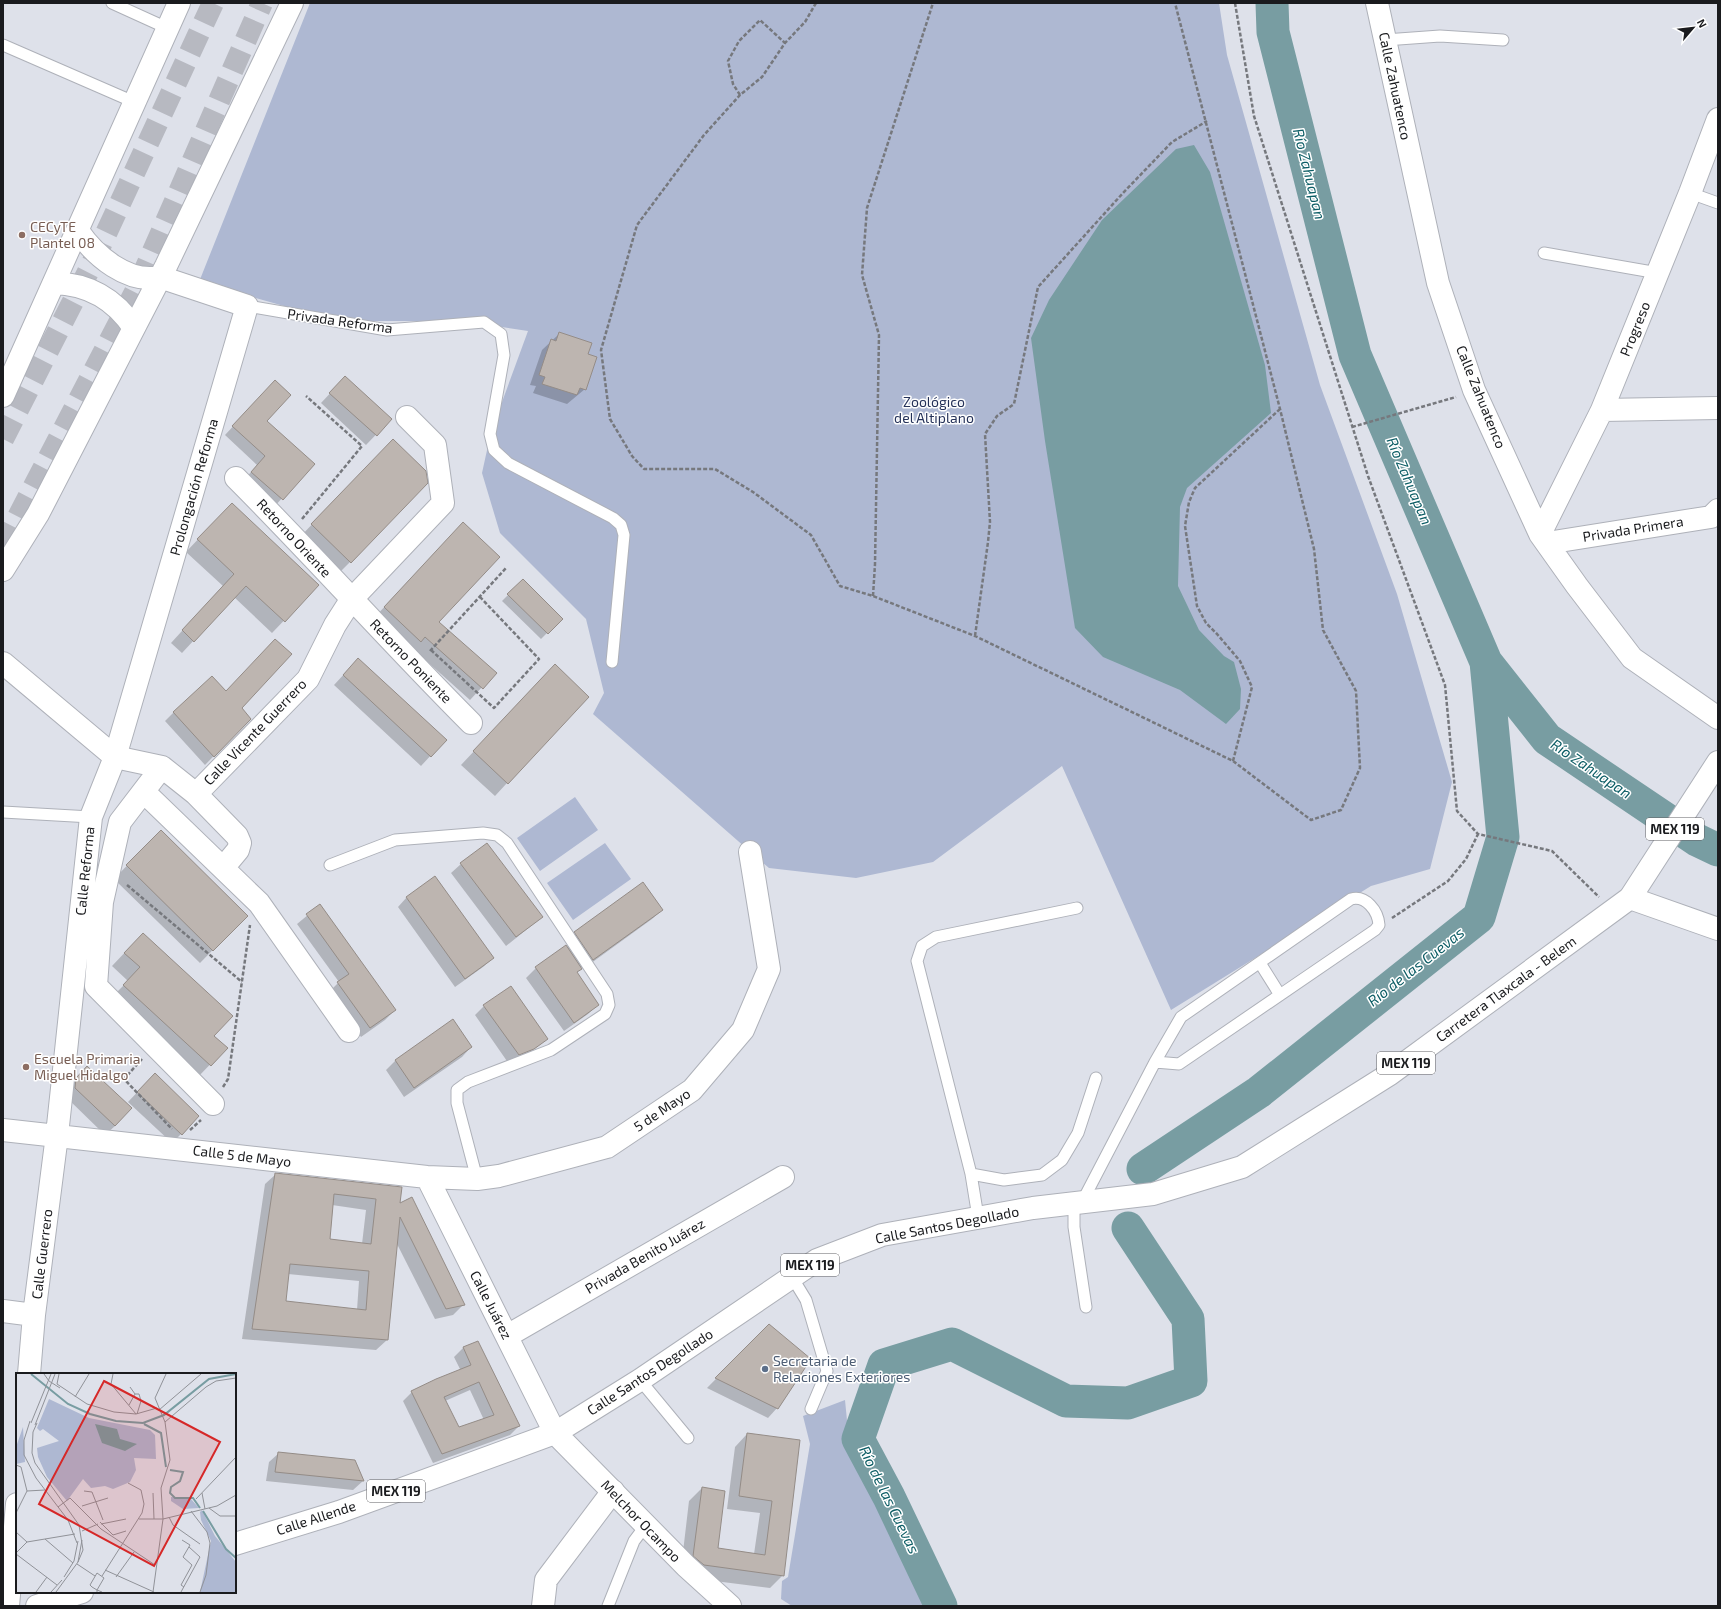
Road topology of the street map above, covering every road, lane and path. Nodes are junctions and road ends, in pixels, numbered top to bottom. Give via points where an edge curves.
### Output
1 (112, 3) edge
2 (179, 3) edge
3 (292, 3) edge
4 (816, 3) edge
5 (933, 3) edge
6 (1175, 3) edge
7 (1235, 3) edge
8 (1377, 3) edge
9 (167, 28) junction
10 (1384, 40) junction
11 (1503, 40) dead end
12 (785, 43) junction
13 (3, 45) edge
14 (740, 95) junction
15 (134, 102) junction
16 (1718, 119) edge
17 (1207, 121) junction
18 (1690, 193) junction
19 (1718, 203) edge
20 (78, 230) junction
21 (1544, 253) dead end
22 (1658, 273) junction
23 (160, 276) junction
24 (54, 282) junction
25 (248, 306) junction
26 (134, 328) junction
27 (3, 396) edge
28 (306, 396) dead end
29 (1450, 399) dead end
30 (1718, 408) edge
31 (1280, 409) junction
32 (1602, 410) junction
33 (407, 417) dead end
34 (1352, 427) junction
35 (236, 478) dead end
36 (1718, 510) edge
37 (291, 533) junction
38 (1543, 538) junction
39 (506, 568) dead end
40 (3, 570) edge
41 (873, 596) junction
42 (480, 597) junction
43 (351, 600) junction
44 (975, 636) junction
45 (431, 650) junction
46 (612, 662) dead end
47 (3, 664) edge
48 (414, 667) junction
49 (1718, 718) edge
50 (470, 723) dead end
51 (115, 757) junction
52 (1233, 761) junction
53 (1717, 765) edge
54 (162, 767) junction
55 (144, 792) junction
56 (196, 794) junction
57 (3, 812) edge
58 (91, 817) junction
59 (1478, 834) junction
60 (750, 852) dead end
61 (330, 865) dead end
62 (223, 868) junction
63 (109, 870) junction
64 (1633, 894) junction
65 (253, 899) junction
66 (1078, 908) dead end
67 (1613, 912) junction
68 (1379, 925) junction
69 (1718, 929) edge
70 (1260, 963) junction
71 (242, 982) junction
72 (1280, 995) junction
73 (349, 1030) dead end
74 (154, 1045) junction
75 (1155, 1062) junction
76 (1096, 1078) dead end
77 (208, 1111) junction
78 (3, 1130) edge
79 (176, 1133) dead end
80 (187, 1133) dead end
81 (57, 1134) junction
82 (970, 1174) junction
83 (427, 1177) junction
84 (783, 1177) dead end
85 (477, 1180) junction
86 (1153, 1194) joint
87 (1078, 1203) junction
88 (978, 1217) junction
89 (792, 1278) junction
90 (1086, 1307) dead end
91 (3, 1311) edge
92 (34, 1315) junction
93 (507, 1336) junction
94 (29, 1373) edge
95 (640, 1380) junction
96 (811, 1409) dead end
97 (555, 1433) junction
98 (688, 1438) dead end
99 (613, 1492) junction
100 (16, 1515) edge
101 (646, 1525) junction
102 (236, 1544) edge
103 (79, 1593) edge
104 (728, 1605) edge
105 (8, 1606) edge
106 (36, 1606) edge
107 (543, 1606) edge
108 (608, 1606) edge

1 - 9 lane
2 - 9 street
3 - 23 street
4 - 12 path via 805,22
5 - 41 path via 867,208 862,275 880,335
6 - 17 path
7 - 34 path via 1254,116
8 - 10 street, Calle Zahuatenco
9 - 15 street
10 - 11 lane via 1440,36
10 - 38 street, Calle Zahuatenco via 1438,284 1474,390
12 - 14 path via 762,77
12 - 14 path via 760,20 739,41 728,61 733,84
13 - 15 lane
14 - 41 path via 704,135 637,225 601,350 610,419 632,456 644,469 715,469 753,492 811,535 840,586
15 - 20 street
16 - 18 street, Progreso
17 - 31 path
17 - 44 path via 1172,142 1038,287 1014,404 997,416 985,434 990,522
18 - 19 lane
18 - 22 street, Progreso
20 - 23 street via 87,245 118,268 150,279
20 - 24 street
21 - 22 lane
22 - 32 street, Progreso
23 - 25 street
23 - 26 street
24 - 26 street via 76,285 96,292 120,309
24 - 27 street
25 - 46 lane, Privada Reforma via 387,330 484,322 501,334 504,355 490,434 494,450 508,463 613,518 621,525 624,535
25 - 51 street, Prolongación Reforma
26 - 40 street via 38,514
28 - 37 path via 362,446
29 - 34 path
30 - 32 street
31 - 52 path via 1195,488 1189,502 1185,526 1197,606 1206,623 1240,661 1252,687
31 - 52 path via 1314,549 1322,630 1356,691 1360,768 1341,810 1311,820
32 - 38 street, Progreso
33 - 43 street, Calle Vicente Guerrero via 435,445 443,504
34 - 59 path via 1445,685 1457,811
35 - 37 street, Retorno Oriente
36 - 38 street, Privada Primera via 1711,517
37 - 43 street, Retorno Oriente
38 - 49 street, Calle Zahuatenco via 1632,658
39 - 42 path
41 - 44 path
42 - 45 path
42 - 45 path, Retorno Poniente via 539,659 494,708
43 - 48 street, Retorno Poniente
43 - 56 street, Calle Vicente Guerrero via 335,625 308,679
44 - 52 path
45 - 48 path
47 - 51 street
48 - 50 street, Retorno Poniente
51 - 54 street
51 - 58 street, Calle Reforma
53 - 64 street, Carretera Tlaxcala - Belem / MEX 119
54 - 55 street, Calle Reforma
54 - 56 street
55 - 62 street
55 - 63 street, Calle Reforma via 120,822
56 - 62 street via 237,836 240,844
57 - 58 lane
58 - 81 street, Calle Reforma
59 - 67 path via 1552,851
59 - 68 path via 1466,859 1448,881
60 - 85 street, 5 de Mayo via 769,969 743,1030 692,1090 607,1147
61 - 85 lane via 395,840 483,833 497,835 507,843 607,994 610,1005 605,1014 551,1050 468,1082 458,1090 457,1103
62 - 65 street
63 - 71 path
63 - 74 street, Calle Reforma via 102,902 96,986
64 - 67 street, Carretera Tlaxcala - Belem / MEX 119
64 - 69 street
65 - 71 path
65 - 73 street via 259,903
66 - 82 lane via 936,937 922,946 917,960
67 - 86 street, Carretera Tlaxcala - Belem / MEX 119 via 1390,1074 1242,1167
68 - 70 lane via 1378,918 1366,900 1359,897 1351,899
68 - 72 lane
70 - 72 lane
70 - 75 lane via 1181,1018
71 - 77 path via 228,1078
72 - 75 lane via 1179,1064
74 - 77 street
74 - 79 path via 124,1079
75 - 87 lane
76 - 82 lane via 1078,1133 1062,1160 1042,1175 1004,1180
77 - 80 path
78 - 81 street, Calle 5 de Mayo
81 - 83 street, Calle 5 de Mayo
81 - 92 street, Calle Guerrero
82 - 88 lane
83 - 85 street, 5 de Mayo
83 - 93 street, Calle Juárez
84 - 93 street, Privada Benito Juárez
86 - 87 street, Calle Santos Degollado / MEX 119
87 - 88 street, Calle Santos Degollado / MEX 119
87 - 90 lane via 1074,1227
88 - 89 street, Calle Santos Degollado / MEX 119 via 882,1235 817,1260
89 - 95 street, Calle Santos Degollado / MEX 119
89 - 96 lane via 806,1300 827,1371
91 - 92 street
92 - 94 street, Calle Guerrero
93 - 97 street, Calle Juárez
95 - 97 street, Calle Santos Degollado / MEX 119
95 - 98 lane
97 - 99 street, Melchor Ocampo
97 - 102 street, Calle Allende / MEX 119 via 339,1512
99 - 101 street, Melchor Ocampo
99 - 107 street via 546,1580
100 - 105 street
101 - 104 street, Melchor Ocampo
101 - 108 lane via 634,1540
103 - 106 street

